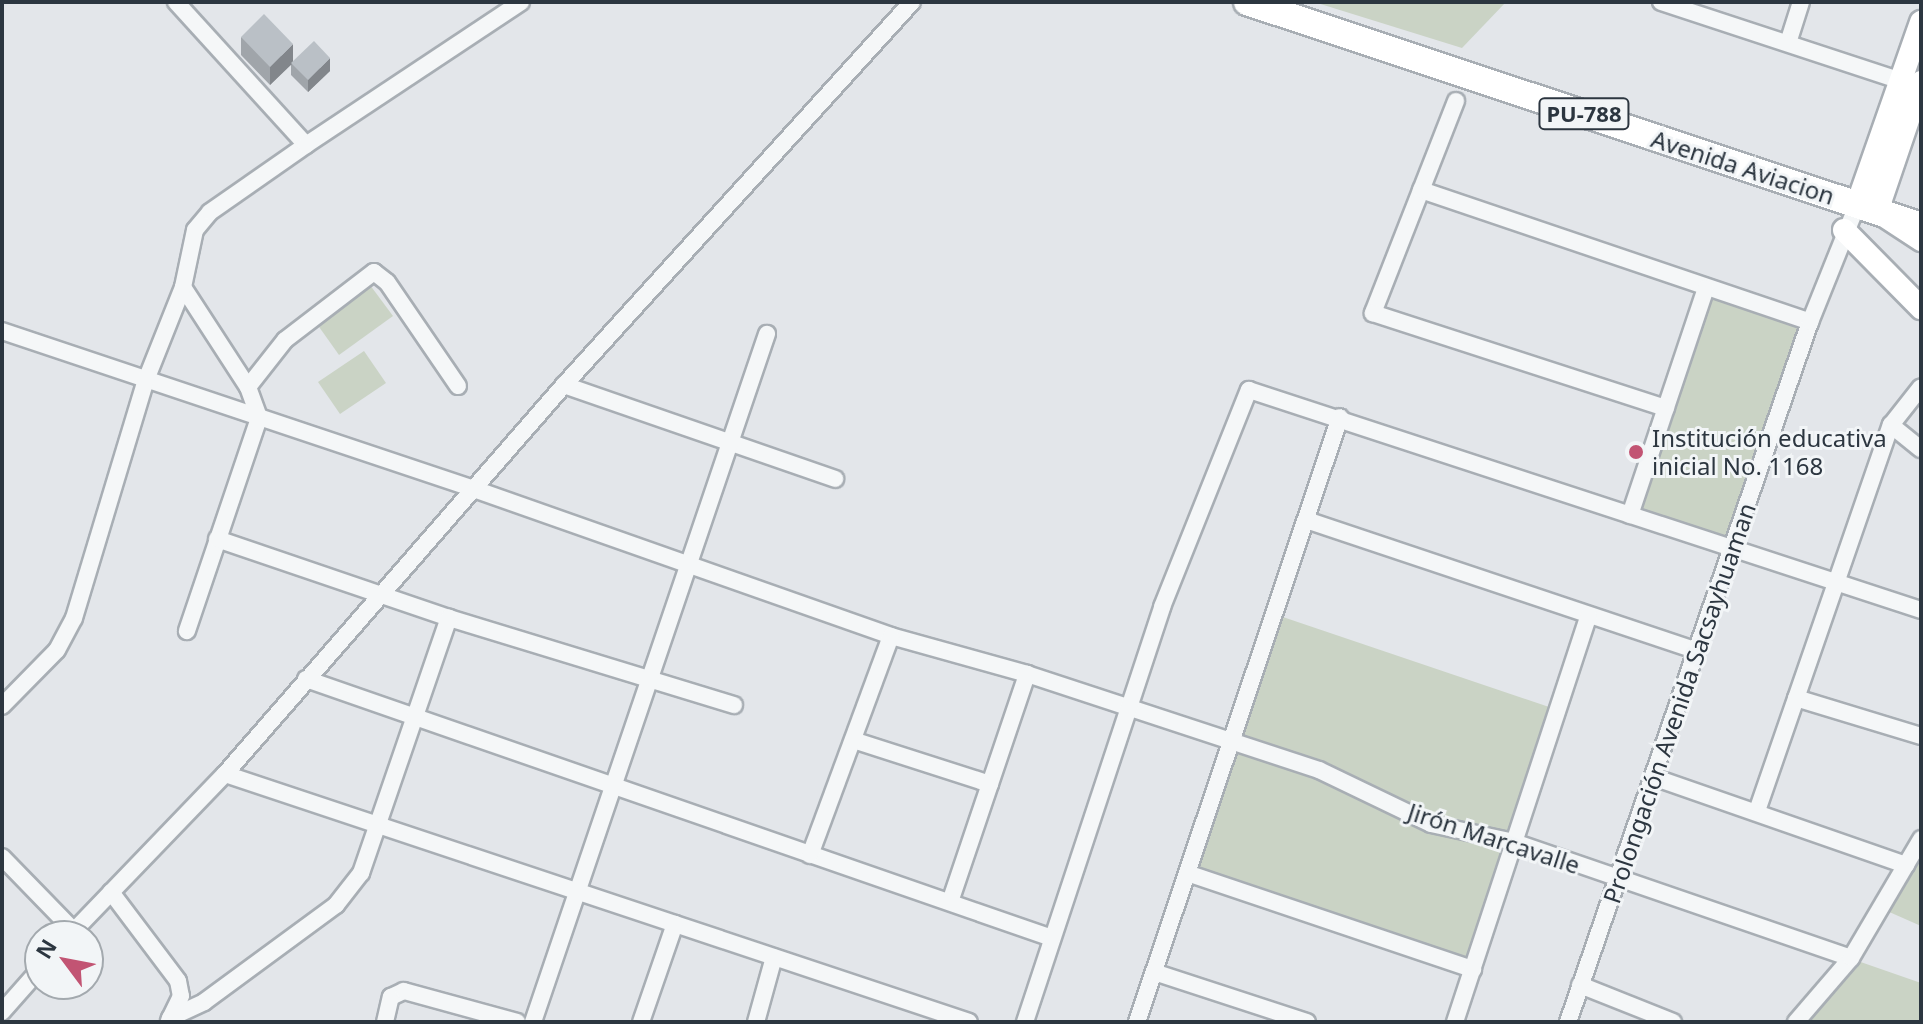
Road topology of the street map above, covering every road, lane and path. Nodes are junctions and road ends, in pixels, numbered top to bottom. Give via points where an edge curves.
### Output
1 (176, 2) edge
2 (521, 2) edge
3 (912, 2) edge
4 (1247, 2) edge
5 (1661, 2) edge
6 (1801, 2) edge
7 (1921, 22) edge
8 (1788, 43) junction
9 (1916, 84) edge
10 (1456, 101) dead end
11 (306, 145) junction
12 (1421, 190) junction
13 (1867, 208) junction
14 (1921, 226) edge
15 (1844, 230) junction
16 (1921, 240) edge
17 (183, 287) junction
18 (1706, 288) junction
19 (1921, 308) edge
20 (1810, 322) junction
21 (2, 331) edge
22 (767, 334) dead end
23 (146, 380) junction
24 (564, 385) junction
25 (458, 386) dead end
26 (248, 387) junction
27 (1921, 387) edge
28 (1666, 408) junction
29 (1340, 417) junction
30 (259, 418) junction
31 (1891, 425) junction
32 (729, 441) junction
33 (1921, 449) edge
34 (835, 479) dead end
35 (474, 489) junction
36 (1630, 515) junction
37 (1306, 520) junction
38 (217, 539) junction
39 (1734, 550) junction
40 (689, 563) junction
41 (1837, 583) junction
42 (379, 594) junction
43 (1921, 610) edge
44 (1589, 615) junction
45 (449, 618) junction
46 (187, 631) dead end
47 (891, 636) junction
48 (1697, 651) junction
49 (1027, 674) junction
50 (651, 676) junction
51 (306, 679) junction
52 (1796, 698) junction
53 (734, 705) dead end
54 (2, 706) edge
55 (1128, 708) junction
56 (416, 718) junction
57 (1921, 736) edge
58 (853, 740) junction
59 (1230, 744) junction
60 (225, 774) junction
61 (1653, 777) junction
62 (990, 784) junction
63 (613, 786) junction
64 (1757, 811) junction
65 (380, 828) junction
66 (1921, 839) edge
67 (1514, 842) junction
68 (810, 855) junction
69 (2, 857) edge
70 (1906, 865) junction
71 (1187, 873) junction
72 (1617, 879) junction
73 (111, 892) junction
74 (577, 892) junction
75 (950, 902) junction
76 (59, 920) edge
77 (85, 920) edge
78 (675, 924) junction
79 (1052, 938) junction
80 (774, 957) junction
81 (1851, 958) junction
82 (1473, 969) junction
83 (1154, 972) junction
84 (1580, 985) junction
85 (24, 987) edge
86 (2, 1012) edge
87 (169, 1020) edge
88 (385, 1022) edge
89 (517, 1022) edge
90 (533, 1022) edge
91 (641, 1022) edge
92 (756, 1022) edge
93 (969, 1022) edge
94 (1025, 1022) edge
95 (1137, 1022) edge
96 (1307, 1022) edge
97 (1455, 1022) edge
98 (1568, 1022) edge
99 (1673, 1022) edge
100 (1796, 1022) edge

1 - 11 street
2 - 11 street
3 - 24 street
4 - 13 main road, Avenida Aviacion / PU-788
5 - 8 street
6 - 8 street
7 - 9 street, Prolongación Avenida Sacsayhuaman
8 - 9 street
9 - 13 street, Prolongación Avenida Sacsayhuaman
10 - 12 street
11 - 17 street via 203,219 195,230
12 - 18 street
12 - 28 street via 1373,313
13 - 14 main road, Avenida Aviacion / PU-788
13 - 15 street, Prolongación Avenida Sacsayhuaman
13 - 16 street
15 - 19 street
15 - 20 street, Prolongación Avenida Sacsayhuaman
17 - 23 street
17 - 26 street
18 - 20 street
18 - 28 street
20 - 39 street, Prolongación Avenida Sacsayhuaman
21 - 23 street, Jirón Marcavalle
22 - 32 street
23 - 30 street, Jirón Marcavalle
23 - 54 street via 74,618 57,650
24 - 32 street
24 - 35 street
25 - 26 street via 387,282 374,272 285,340
26 - 30 street
27 - 31 street
28 - 36 street
29 - 36 street
29 - 37 street
29 - 55 street via 1249,390
30 - 35 street, Jirón Marcavalle
30 - 38 street
31 - 33 street
31 - 41 street
32 - 34 street
32 - 40 street
35 - 40 street, Jirón Marcavalle
35 - 42 street
36 - 39 street
37 - 44 street
37 - 59 street
38 - 42 street
38 - 46 street
39 - 41 street
39 - 48 street, Prolongación Avenida Sacsayhuaman
40 - 47 street, Jirón Marcavalle
40 - 50 street
41 - 43 street
41 - 52 street
42 - 45 street
42 - 51 street
44 - 48 street
44 - 67 street
45 - 50 street
45 - 56 street
47 - 49 street, Jirón Marcavalle
47 - 58 street
48 - 61 street, Prolongación Avenida Sacsayhuaman
49 - 55 street, Jirón Marcavalle
49 - 62 street
50 - 53 street
50 - 63 street
51 - 56 street
51 - 60 street
52 - 57 street
52 - 64 street
55 - 59 street, Jirón Marcavalle
55 - 79 street
56 - 63 street
56 - 65 street
58 - 62 street
58 - 68 street
59 - 67 street, Jirón Marcavalle via 1319,770 1431,824
59 - 71 street
60 - 65 street
60 - 73 street
61 - 64 street
61 - 72 street, Prolongación Avenida Sacsayhuaman
62 - 75 street
63 - 68 street
63 - 74 street
64 - 70 street
65 - 74 street
65 - 87 street via 361,873 336,905 204,1002
66 - 70 street
67 - 72 street, Jirón Marcavalle
67 - 82 street
68 - 75 street
69 - 76 street
70 - 81 street
71 - 82 street
71 - 83 street
72 - 81 street, Jirón Marcavalle
72 - 84 street, Prolongación Avenida Sacsayhuaman
73 - 77 street
73 - 87 street via 178,981 181,996
74 - 78 street
74 - 90 street
75 - 79 street
78 - 80 street
78 - 91 street
79 - 94 street
80 - 92 street
80 - 93 street
81 - 100 street
82 - 97 street
83 - 95 street
83 - 96 street
84 - 98 street, Prolongación Avenida Sacsayhuaman
84 - 99 street
85 - 86 street
88 - 89 street via 391,997 404,991

